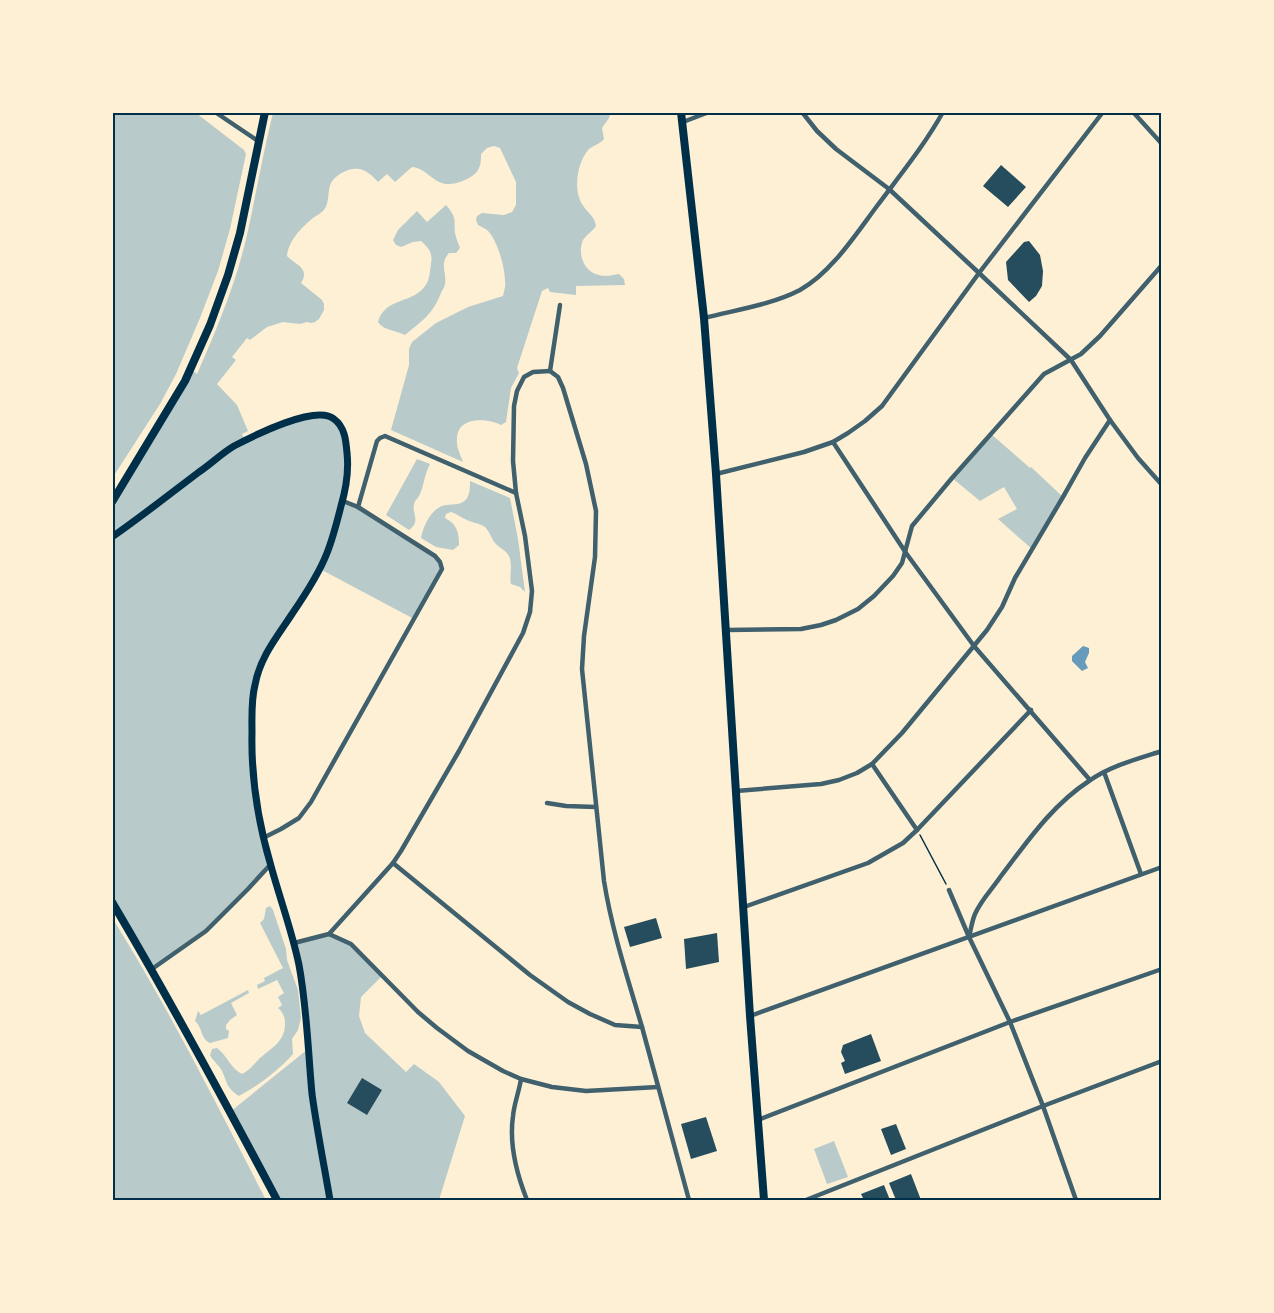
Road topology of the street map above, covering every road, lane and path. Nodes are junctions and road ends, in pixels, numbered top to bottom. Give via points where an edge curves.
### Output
1 (215, 112) edge
2 (265, 112) edge
3 (681, 112) edge
4 (709, 112) edge
5 (802, 112) edge
6 (944, 112) edge
7 (1103, 112) edge
8 (1132, 112) edge
9 (683, 122) junction
10 (258, 141) junction
11 (1161, 144) edge
12 (889, 189) junction
13 (1161, 265) edge
14 (979, 273) junction
15 (560, 305) dead end
16 (704, 318) junction
17 (1071, 360) junction
18 (550, 371) junction
19 (1110, 420) junction
20 (833, 442) junction
21 (716, 474) junction
22 (1161, 485) edge
23 (516, 493) junction
24 (343, 501) junction
25 (112, 502) edge
26 (358, 507) junction
27 (112, 537) edge
28 (906, 553) junction
29 (727, 630) junction
30 (974, 646) junction
31 (1031, 710) junction
32 (1161, 751) edge
33 (872, 764) junction
34 (1104, 772) junction
35 (1090, 780) junction
36 (736, 791) junction
37 (547, 802) dead end
38 (596, 807) junction
39 (917, 830) junction
40 (263, 838) junction
41 (393, 863) junction
42 (270, 865) junction
43 (1161, 867) edge
44 (1141, 874) junction
45 (949, 890) joint
46 (112, 902) edge
47 (744, 907) junction
48 (329, 934) junction
49 (969, 937) junction
50 (294, 943) junction
51 (152, 969) junction
52 (1161, 969) edge
53 (750, 1016) junction
54 (1010, 1022) junction
55 (642, 1027) junction
56 (1161, 1061) edge
57 (522, 1079) junction
58 (658, 1087) junction
59 (1043, 1106) junction
60 (758, 1120) junction
61 (277, 1200) edge
62 (330, 1200) edge
63 (527, 1200) edge
64 (688, 1200) edge
65 (764, 1200) edge
66 (806, 1200) edge
67 (1076, 1200) edge

1 - 10 street
2 - 10 main road
3 - 9 main road
4 - 9 street
5 - 12 street via 836,149
6 - 12 street
7 - 14 street
8 - 11 street
9 - 16 main road
10 - 25 main road via 240,233 210,325 185,381
12 - 14 street
12 - 16 street via 830,266 809,284 785,297
13 - 17 street via 1100,336
14 - 17 street
14 - 20 street via 882,406
15 - 18 street
16 - 21 main road
17 - 19 street
17 - 28 street via 1044,374 952,478 912,526
18 - 23 street via 524,377 517,391 513,420
18 - 38 street via 563,388 596,511 595,557 582,669
19 - 22 street
19 - 30 street via 997,615
20 - 21 street
20 - 28 street
21 - 29 main road
23 - 26 street via 385,436 377,441
23 - 41 street via 532,591 524,633
24 - 26 street
24 - 27 main road via 348,476 344,432 329,415 300,417 233,447
24 - 40 main road via 327,555 271,644 254,686 251,753
26 - 40 street via 435,556 442,569 311,802 299,818
28 - 29 street via 893,576 874,596 836,620 801,629
28 - 30 street
29 - 36 main road
30 - 31 street
30 - 33 street
31 - 35 street
31 - 39 street
32 - 34 street
33 - 36 street via 821,784
33 - 39 street
34 - 35 street
34 - 44 street
35 - 49 street via 1061,803 1025,845 978,909
36 - 47 main road
37 - 38 street
38 - 55 street via 608,906
39 - 45 path
39 - 47 street via 868,863
40 - 42 main road
41 - 48 street
41 - 55 street via 568,1002 615,1025
42 - 50 main road
42 - 51 street via 206,931
43 - 44 street
44 - 49 street
45 - 49 street
46 - 51 main road
47 - 53 main road
48 - 50 street
48 - 57 street via 351,944 437,1029 468,1051
49 - 53 street
49 - 54 street
50 - 62 main road
51 - 61 main road
52 - 54 street
53 - 60 main road
54 - 59 street
54 - 60 street
55 - 58 street
56 - 59 street
57 - 58 street via 586,1091
57 - 63 street via 511,1134
58 - 64 street
59 - 66 street
59 - 67 street
60 - 65 main road

